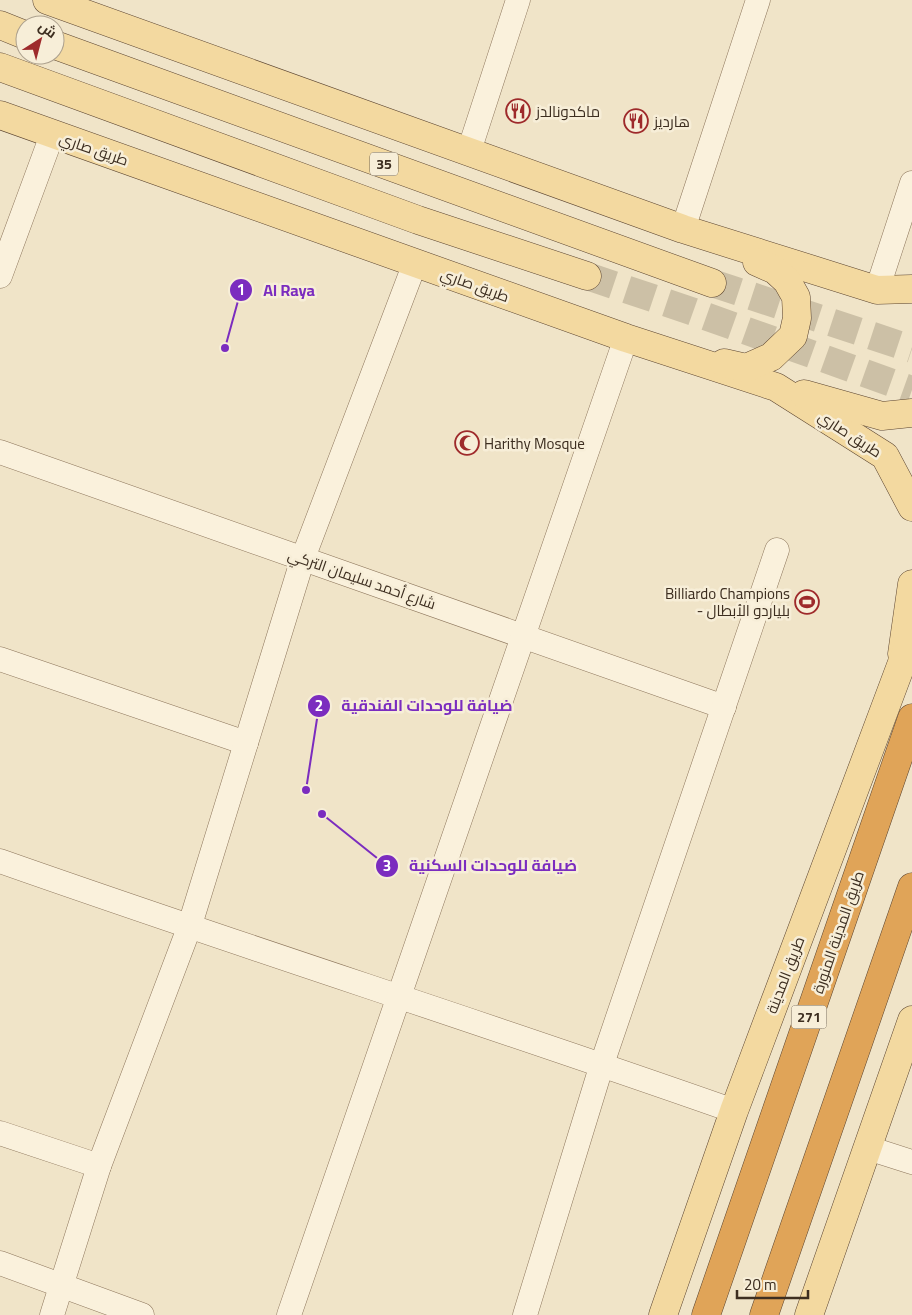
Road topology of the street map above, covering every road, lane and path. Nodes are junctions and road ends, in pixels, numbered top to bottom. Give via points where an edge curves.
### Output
1 (47, 0) edge
2 (518, 0) edge
3 (758, 0) edge
4 (90, 7) edge
5 (0, 26) edge
6 (15, 31) edge
7 (65, 49) edge
8 (0, 67) edge
9 (0, 115) edge
10 (52, 135) junction
11 (469, 151) junction
12 (912, 183) edge
13 (683, 230) junction
14 (415, 263) junction
15 (0, 276) edge
16 (588, 276) tunnel mouth
17 (712, 283) tunnel mouth
18 (912, 289) edge
19 (876, 290) junction
20 (912, 306) edge
21 (626, 338) junction
22 (659, 348) junction
23 (776, 387) junction
24 (912, 413) edge
25 (0, 452) edge
26 (912, 508) edge
27 (777, 550) dead end
28 (303, 558) junction
29 (912, 584) edge
30 (524, 636) junction
31 (909, 647) edge
32 (0, 660) edge
33 (724, 707) junction
34 (912, 718) edge
35 (246, 742) junction
36 (0, 861) edge
37 (912, 887) edge
38 (189, 928) junction
39 (400, 998) junction
40 (912, 1020) edge
41 (602, 1064) junction
42 (734, 1111) junction
43 (0, 1133) edge
44 (868, 1148) junction
45 (912, 1162) edge
46 (99, 1166) junction
47 (0, 1263) edge
48 (62, 1285) junction
49 (52, 1315) edge
50 (142, 1315) edge
51 (290, 1315) edge
52 (524, 1315) edge
53 (663, 1315) edge
54 (706, 1315) edge
55 (764, 1315) edge
56 (809, 1315) edge

1 - 4 main road
2 - 11 street
3 - 13 street
4 - 11 main road
5 - 6 main road
7 - 17 main road, 35
8 - 16 main road via 418,220
9 - 10 main road, طريق صاري
10 - 14 main road, طريق صاري
10 - 15 street
11 - 13 main road
12 - 19 street
13 - 19 main road
13 - 22 main road via 775,270 787,281 796,297 797,318 793,336 771,357 746,368
14 - 21 main road, طريق صاري
14 - 28 street
18 - 19 main road
19 - 20 main road
21 - 22 main road, طريق صاري
21 - 30 street
22 - 23 main road, طريق صاري
23 - 24 main road via 882,416
23 - 26 main road, طريق صاري via 885,456
25 - 28 street, شارع أحمد سليمان التركي
27 - 33 street
28 - 30 street, شارع أحمد سليمان التركي
28 - 35 street
29 - 31 main road
30 - 33 street, شارع أحمد سليمان التركي
30 - 39 street
31 - 42 main road, طريق المدينة
32 - 35 street
33 - 41 street
34 - 54 highway, طريق المدينة المنورة / 271
35 - 38 street
36 - 38 street
37 - 55 highway
38 - 39 street
38 - 46 street
39 - 41 street
39 - 51 street
40 - 44 main road
41 - 42 street
41 - 52 street
42 - 53 main road, طريق المدينة
43 - 46 street
44 - 45 street
44 - 56 main road
46 - 48 street
47 - 48 street
48 - 49 street
48 - 50 street

